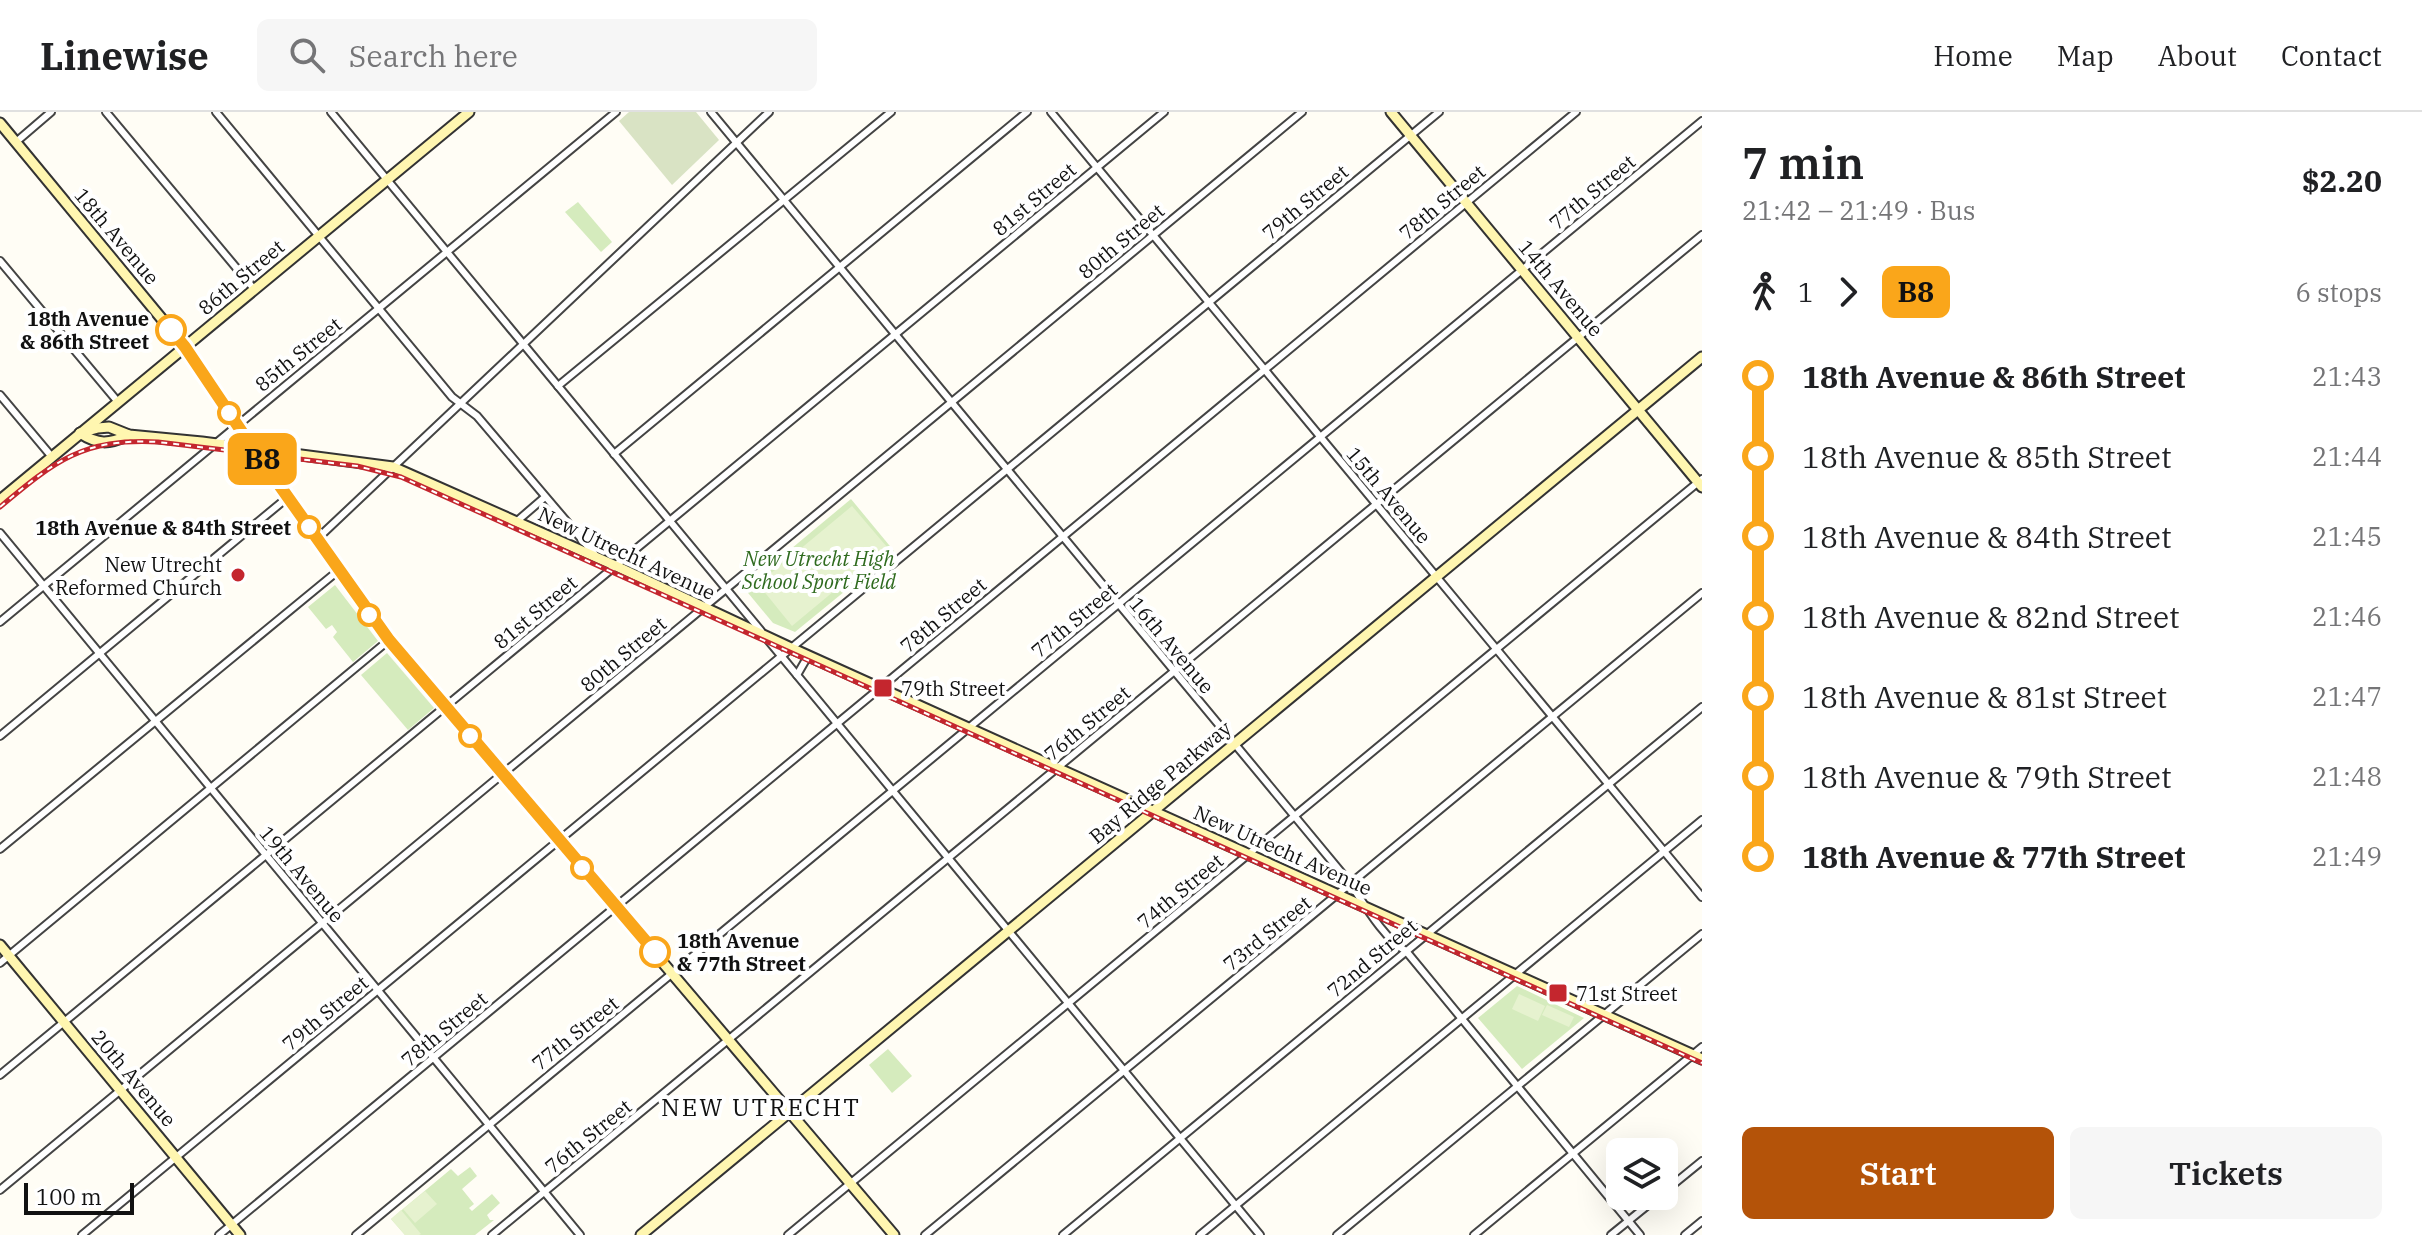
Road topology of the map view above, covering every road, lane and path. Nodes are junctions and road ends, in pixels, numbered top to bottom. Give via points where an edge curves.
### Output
1 (51, 112) edge
2 (106, 112) edge
3 (216, 112) edge
4 (331, 112) edge
5 (616, 112) edge
6 (711, 112) edge
7 (769, 112) edge
8 (891, 112) edge
9 (1027, 112) edge
10 (1051, 112) edge
11 (1164, 112) edge
12 (1302, 112) edge
13 (1391, 112) edge
14 (1439, 112) edge
15 (1576, 112) edge
16 (463, 114) edge
17 (1702, 121) edge
18 (0, 123) edge
19 (1411, 135) junction
20 (16, 142) junction
21 (736, 143) junction
22 (1097, 168) junction
23 (387, 180) junction
24 (785, 200) junction
25 (1467, 203) junction
26 (1153, 235) junction
27 (1702, 235) edge
28 (319, 236) junction
29 (447, 252) junction
30 (0, 261) edge
31 (841, 267) junction
32 (1522, 270) junction
33 (254, 289) junction
34 (1208, 302) junction
35 (379, 308) junction
36 (895, 335) junction
37 (1579, 337) junction
38 (525, 344) junction
39 (185, 347) junction
40 (1702, 357) edge
41 (1264, 370) junction
42 (558, 386) junction
43 (0, 395) edge
44 (118, 402) junction
45 (953, 402) junction
46 (461, 404) junction
47 (1638, 410) junction
48 (237, 425) junction
49 (80, 433) junction
50 (1320, 437) junction
51 (215, 444) junction
52 (256, 450) junction
53 (614, 454) junction
54 (52, 457) junction
55 (393, 467) junction
56 (1008, 469) junction
57 (1701, 483) edge
58 (288, 497) junction
59 (545, 497) junction
60 (0, 500) edge
61 (1377, 504) junction
62 (671, 521) junction
63 (516, 522) junction
64 (0, 533) edge
65 (1062, 537) junction
66 (317, 539) junction
67 (597, 557) junction
68 (616, 566) junction
69 (339, 570) junction
70 (1436, 577) junction
71 (44, 586) junction
72 (727, 589) junction
73 (1702, 593) edge
74 (1118, 604) junction
75 (703, 608) junction
76 (0, 622) edge
77 (765, 636) junction
78 (389, 640) junction
79 (791, 648) junction
80 (1496, 650) junction
81 (99, 654) junction
82 (781, 656) junction
83 (808, 656) junction
84 (1174, 672) junction
85 (797, 675) junction
86 (880, 688) junction
87 (1702, 707) edge
88 (446, 708) junction
89 (1552, 717) junction
90 (155, 720) junction
91 (838, 723) junction
92 (970, 727) junction
93 (0, 736) edge
94 (1234, 744) junction
95 (1058, 767) junction
96 (503, 774) junction
97 (1609, 784) junction
98 (210, 788) junction
99 (894, 791) junction
100 (1153, 811) junction
101 (1294, 817) junction
102 (1702, 820) edge
103 (559, 840) junction
104 (0, 849) edge
105 (1665, 852) junction
106 (1249, 854) junction
107 (266, 856) junction
108 (948, 858) junction
109 (1350, 883) junction
110 (1339, 894) junction
111 (1702, 897) edge
112 (1364, 905) junction
113 (616, 907) junction
114 (321, 923) junction
115 (1008, 930) junction
116 (1427, 934) junction
117 (1702, 934) edge
118 (0, 945) edge
119 (1406, 951) junction
120 (9, 955) junction
121 (0, 963) edge
122 (673, 973) junction
123 (1515, 975) junction
124 (377, 990) junction
125 (1069, 1003) junction
126 (1603, 1015) junction
127 (1461, 1018) junction
128 (65, 1022) junction
129 (730, 1040) junction
130 (1702, 1047) edge
131 (1697, 1057) edge
132 (433, 1058) junction
133 (1124, 1070) junction
134 (0, 1075) edge
135 (1517, 1086) junction
136 (120, 1090) junction
137 (790, 1112) junction
138 (488, 1125) junction
139 (1180, 1138) junction
140 (1572, 1154) junction
141 (176, 1157) junction
142 (1702, 1161) edge
143 (1678, 1181) edge
144 (850, 1183) junction
145 (0, 1190) edge
146 (544, 1192) junction
147 (1236, 1205) junction
148 (1642, 1210) edge
149 (1628, 1221) junction
150 (1702, 1221) edge
151 (231, 1224) junction
152 (82, 1235) edge
153 (219, 1235) edge
154 (240, 1235) edge
155 (356, 1235) edge
156 (492, 1235) edge
157 (580, 1235) edge
158 (641, 1235) edge
159 (788, 1235) edge
160 (894, 1235) edge
161 (925, 1235) edge
162 (1063, 1235) edge
163 (1200, 1235) edge
164 (1260, 1235) edge
165 (1337, 1235) edge
166 (1474, 1235) edge
167 (1611, 1235) edge
168 (1640, 1235) edge
169 (1685, 1235) edge

1 - 20 street
2 - 33 street
3 - 28 street
4 - 23 street
5 - 29 street, 85th Street
6 - 21 street, 16th Avenue
7 - 21 street
8 - 24 street
9 - 31 street
10 - 22 street, 15th Avenue
11 - 22 street, 81st Street
12 - 26 street, 80th Street
13 - 19 street, 14th Avenue
14 - 19 street, 79th Street
15 - 25 street, 78th Street
16 - 23 street, 86th Street
17 - 32 street, 77th Street
18 - 20 street, 18th Avenue
19 - 25 street, 14th Avenue
19 - 34 street, 79th Street
20 - 39 street, 18th Avenue
21 - 24 street, 16th Avenue
21 - 38 street
22 - 26 street, 15th Avenue
22 - 36 street, 81st Street
23 - 28 street, 86th Street
23 - 29 street
24 - 31 street, 16th Avenue
24 - 42 street
25 - 32 street, 14th Avenue
25 - 41 street, 78th Street
26 - 34 street, 15th Avenue
26 - 45 street, 80th Street
27 - 37 street, 76th Street
28 - 33 street, 86th Street
28 - 35 street
29 - 35 street, 85th Street
29 - 38 street
30 - 44 street
31 - 36 street, 16th Avenue
31 - 53 street
32 - 37 street, 14th Avenue
32 - 50 street, 77th Street
33 - 39 street, 86th Street
34 - 41 street, 15th Avenue
34 - 56 street, 79th Street
35 - 46 street
35 - 48 street, 85th Street
36 - 45 street, 16th Avenue
36 - 62 street, 81st Street
37 - 47 street, 14th Avenue
37 - 61 street, 76th Street
38 - 42 street
38 - 46 street
39 - 44 street, 86th Street
39 - 48 street, 18th Avenue
40 - 47 street, Bay Ridge Parkway
41 - 50 street, 15th Avenue
41 - 65 street, 78th Street
42 - 53 street
43 - 54 street
44 - 49 street, 86th Street
45 - 56 street, 16th Avenue
45 - 72 street, 80th Street
46 - 55 street
46 - 59 street
47 - 57 street, 14th Avenue
47 - 70 street, Bay Ridge Parkway
48 - 51 street, 85th Street
48 - 52 street, 18th Avenue
49 - 51 street, New Utrecht Avenue via 92,441 129,435
49 - 54 street, 86th Street
50 - 61 street, 15th Avenue
50 - 74 street, 77th Street
51 - 52 street, New Utrecht Avenue
51 - 71 street, 85th Street
52 - 55 street, New Utrecht Avenue
52 - 58 street, 18th Avenue
53 - 62 street
54 - 60 street, 86th Street
55 - 63 street, New Utrecht Avenue
55 - 66 street
56 - 65 street, 16th Avenue
56 - 79 street, 79th Street
57 - 80 street, 74th Street
58 - 66 street, 18th Avenue
58 - 81 street
59 - 63 street
59 - 67 street
61 - 70 street, 15th Avenue
61 - 84 street, 76th Street
62 - 68 street, 81st Street
62 - 72 street
63 - 67 street, New Utrecht Avenue
64 - 71 street, 19th Avenue
65 - 74 street, 16th Avenue
65 - 86 street, 78th Street
66 - 69 street, 18th Avenue
67 - 68 street, New Utrecht Avenue
68 - 75 street, New Utrecht Avenue
68 - 88 street, 81st Street
69 - 78 street, 18th Avenue
69 - 90 street
70 - 80 street, 15th Avenue
70 - 94 street, Bay Ridge Parkway
71 - 76 street, 85th Street
71 - 81 street, 19th Avenue
72 - 75 street, 80th Street
72 - 77 street
73 - 89 street, 73rd Street
74 - 84 street, 16th Avenue
74 - 92 street, 77th Street
75 - 77 street, New Utrecht Avenue
75 - 96 street, 80th Street
77 - 79 street, New Utrecht Avenue
77 - 82 street
78 - 88 street, 18th Avenue
78 - 98 street
79 - 82 street, 79th Street
79 - 83 street, New Utrecht Avenue
80 - 89 street, 15th Avenue
80 - 101 street, 74th Street
81 - 90 street, 19th Avenue
81 - 93 street
82 - 85 street
82 - 103 street, 79th Street
83 - 85 street
83 - 86 street, New Utrecht Avenue
84 - 94 street, 16th Avenue
84 - 95 street, 76th Street
85 - 91 street
86 - 91 street, 78th Street
86 - 92 street, New Utrecht Avenue
87 - 97 street, 72nd Street
88 - 96 street, 18th Avenue
88 - 107 street, 81st Street
89 - 97 street, 15th Avenue
89 - 109 street, 73rd Street
90 - 98 street, 19th Avenue
90 - 104 street
91 - 99 street
91 - 113 street, 78th Street
92 - 95 street, New Utrecht Avenue
92 - 99 street, 77th Street
94 - 100 street, Bay Ridge Parkway
94 - 101 street, 16th Avenue
95 - 100 street, New Utrecht Avenue
95 - 108 street, 76th Street
96 - 103 street, 18th Avenue
96 - 114 street, 80th Street
97 - 105 street, 15th Avenue
97 - 116 street, 72nd Street
98 - 107 street, 19th Avenue
98 - 120 street
99 - 108 street
99 - 122 street, 77th Street
100 - 106 street, New Utrecht Avenue
100 - 115 street, Bay Ridge Parkway
101 - 106 street, 74th Street
101 - 109 street, 16th Avenue
102 - 105 street
103 - 113 street, 18th Avenue
103 - 124 street, 79th Street
105 - 111 street, 15th Avenue
105 - 123 street
106 - 110 street, New Utrecht Avenue
106 - 125 street, 74th Street
107 - 114 street, 19th Avenue
107 - 128 street, 81st Street
108 - 115 street
108 - 129 street, 76th Street
109 - 110 street, 73rd Street
109 - 112 street, 16th Avenue
110 - 112 street, New Utrecht Avenue
110 - 133 street, 73rd Street
112 - 116 street, New Utrecht Avenue
112 - 119 street, 16th Avenue
113 - 122 street, 18th Avenue
113 - 132 street, 78th Street
114 - 124 street, 19th Avenue
114 - 136 street, 80th Street
115 - 125 street
115 - 137 street, Bay Ridge Parkway
116 - 119 street, 72nd Street
116 - 123 street, New Utrecht Avenue
117 - 126 street
118 - 120 street, 20th Avenue
119 - 127 street, 16th Avenue
119 - 139 street, 72nd Street
120 - 121 street
120 - 128 street, 20th Avenue
122 - 129 street, 18th Avenue
122 - 138 street, 77th Street
123 - 126 street, New Utrecht Avenue
123 - 127 street
124 - 132 street, 19th Avenue
124 - 141 street, 79th Street
125 - 133 street
125 - 144 street, 74th Street
126 - 131 street, New Utrecht Avenue
126 - 135 street
127 - 135 street, 16th Avenue
127 - 147 street
128 - 134 street, 81st Street
128 - 136 street, 20th Avenue
129 - 137 street, 18th Avenue
129 - 146 street, 76th Street
130 - 131 street
131 - 140 street
132 - 138 street, 19th Avenue
132 - 151 street, 78th Street
133 - 139 street
133 - 161 street, 73rd Street
135 - 140 street, 16th Avenue
135 - 165 street
136 - 141 street, 20th Avenue
136 - 145 street, 80th Street
137 - 144 street, 18th Avenue
137 - 158 street, Bay Ridge Parkway
138 - 146 street, 19th Avenue
138 - 155 street, 77th Street
139 - 147 street
139 - 162 street, 72nd Street
140 - 149 street, 16th Avenue
140 - 166 street
141 - 151 street, 20th Avenue
141 - 152 street, 79th Street
142 - 143 street
144 - 159 street, 74th Street
144 - 160 street, 18th Avenue
146 - 156 street, 76th Street
146 - 157 street, 19th Avenue
147 - 163 street
147 - 164 street
148 - 149 street
149 - 167 street
149 - 168 street, 16th Avenue
150 - 169 street
151 - 153 street, 78th Street
151 - 154 street, 20th Avenue

